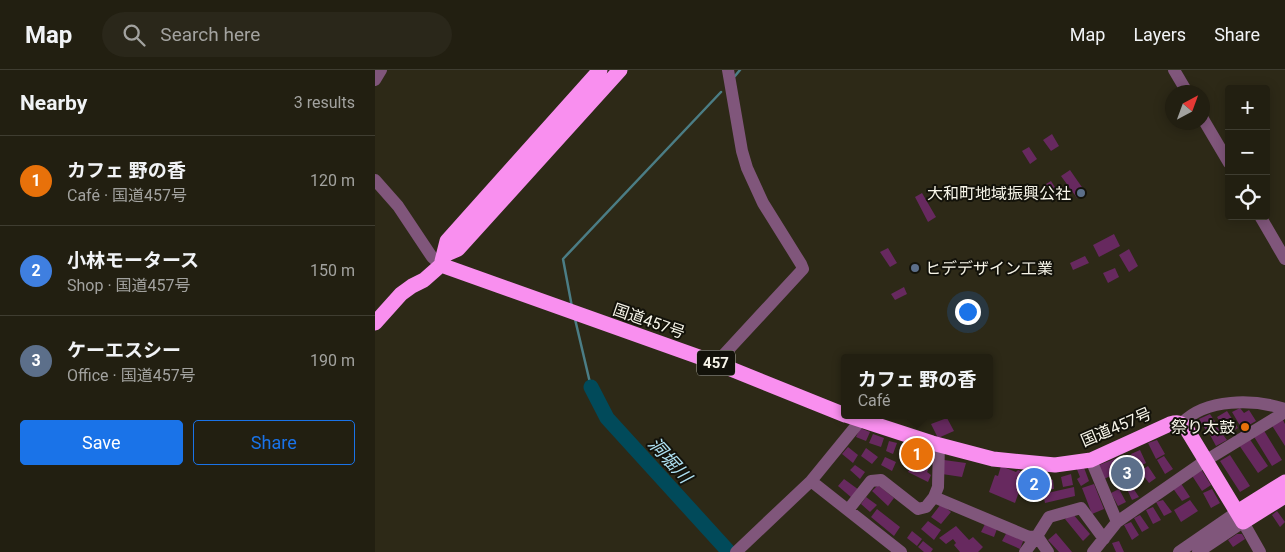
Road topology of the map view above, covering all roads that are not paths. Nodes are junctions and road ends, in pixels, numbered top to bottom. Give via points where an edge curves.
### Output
1 (381, 70) edge
2 (600, 70) edge
3 (620, 70) edge
4 (728, 70) edge
5 (1174, 70) edge
6 (375, 80) edge
7 (1183, 85) edge
8 (1209, 130) edge
9 (1225, 157) edge
10 (375, 180) edge
11 (1262, 220) edge
12 (1285, 259) edge
13 (443, 260) junction
14 (375, 323) edge
15 (716, 363) junction
16 (1285, 411) edge
17 (841, 413) edge
18 (849, 419) edge
19 (857, 419) edge
20 (1182, 424) junction
21 (939, 444) junction
22 (1091, 460) junction
23 (1205, 461) junction
24 (811, 481) junction
25 (1285, 482) edge
26 (1285, 496) edge
27 (934, 497) junction
28 (847, 510) junction
29 (1240, 517) junction
30 (1117, 522) junction
31 (1037, 536) junction
32 (1104, 539) junction
33 (738, 550) edge
34 (901, 552) edge
35 (1025, 552) edge
36 (1048, 552) edge
37 (1093, 552) edge
38 (1179, 552) edge
39 (1198, 552) edge
40 (1260, 552) edge

1 - 6 street
2 - 13 highway via 447,241
3 - 13 highway via 458,249
4 - 15 street via 747,168 763,203 803,269
5 - 7 street
8 - 9 street
10 - 13 street via 432,257
11 - 12 street
13 - 14 highway via 424,280 401,294
13 - 15 highway, 国道457号 / 457 via 586,317
15 - 17 highway, 国道457号 / 457
16 - 20 street via 1271,404 1227,403 1203,410
16 - 23 street
18 - 24 street
19 - 21 highway, 国道457号 / 457
20 - 22 highway, 国道457号 / 457 via 1170,424
20 - 23 highway
21 - 22 highway, 国道457号 / 457 via 1002,460 1055,465
21 - 27 street via 938,487
22 - 30 street
23 - 29 highway
23 - 30 street
24 - 28 street
24 - 33 street
25 - 29 highway
26 - 29 highway
27 - 28 street via 926,507 917,509 881,480 871,481
27 - 31 street via 1029,537
28 - 34 street
29 - 38 street
29 - 39 street
29 - 40 street
30 - 32 street
31 - 32 street via 1049,517 1081,508
31 - 35 street
31 - 36 street
32 - 37 street

